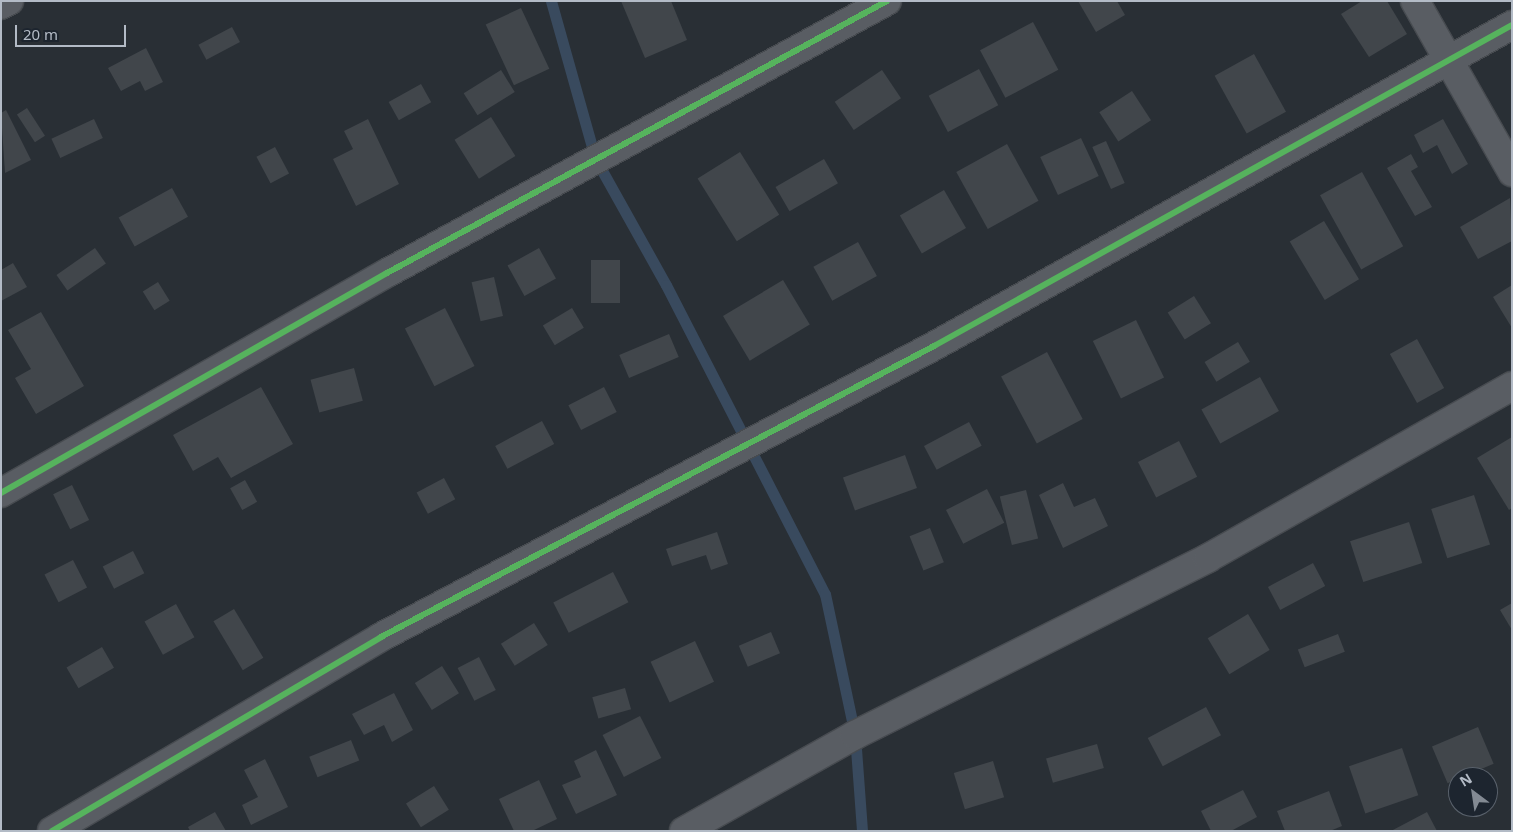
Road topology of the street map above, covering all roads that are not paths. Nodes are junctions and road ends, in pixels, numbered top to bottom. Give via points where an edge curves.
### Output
1 (8, 1) edge
2 (887, 1) edge
3 (1415, 1) edge
4 (1, 5) edge
5 (1512, 25) edge
6 (1450, 62) junction
7 (1512, 172) edge
8 (1512, 386) edge
9 (1, 493) edge
10 (52, 831) edge
11 (684, 831) edge

1 - 4 street
2 - 9 street via 387,273
3 - 6 street
5 - 6 street
6 - 7 street
6 - 10 street via 934,346 381,637
8 - 11 street via 1208,558 855,735

